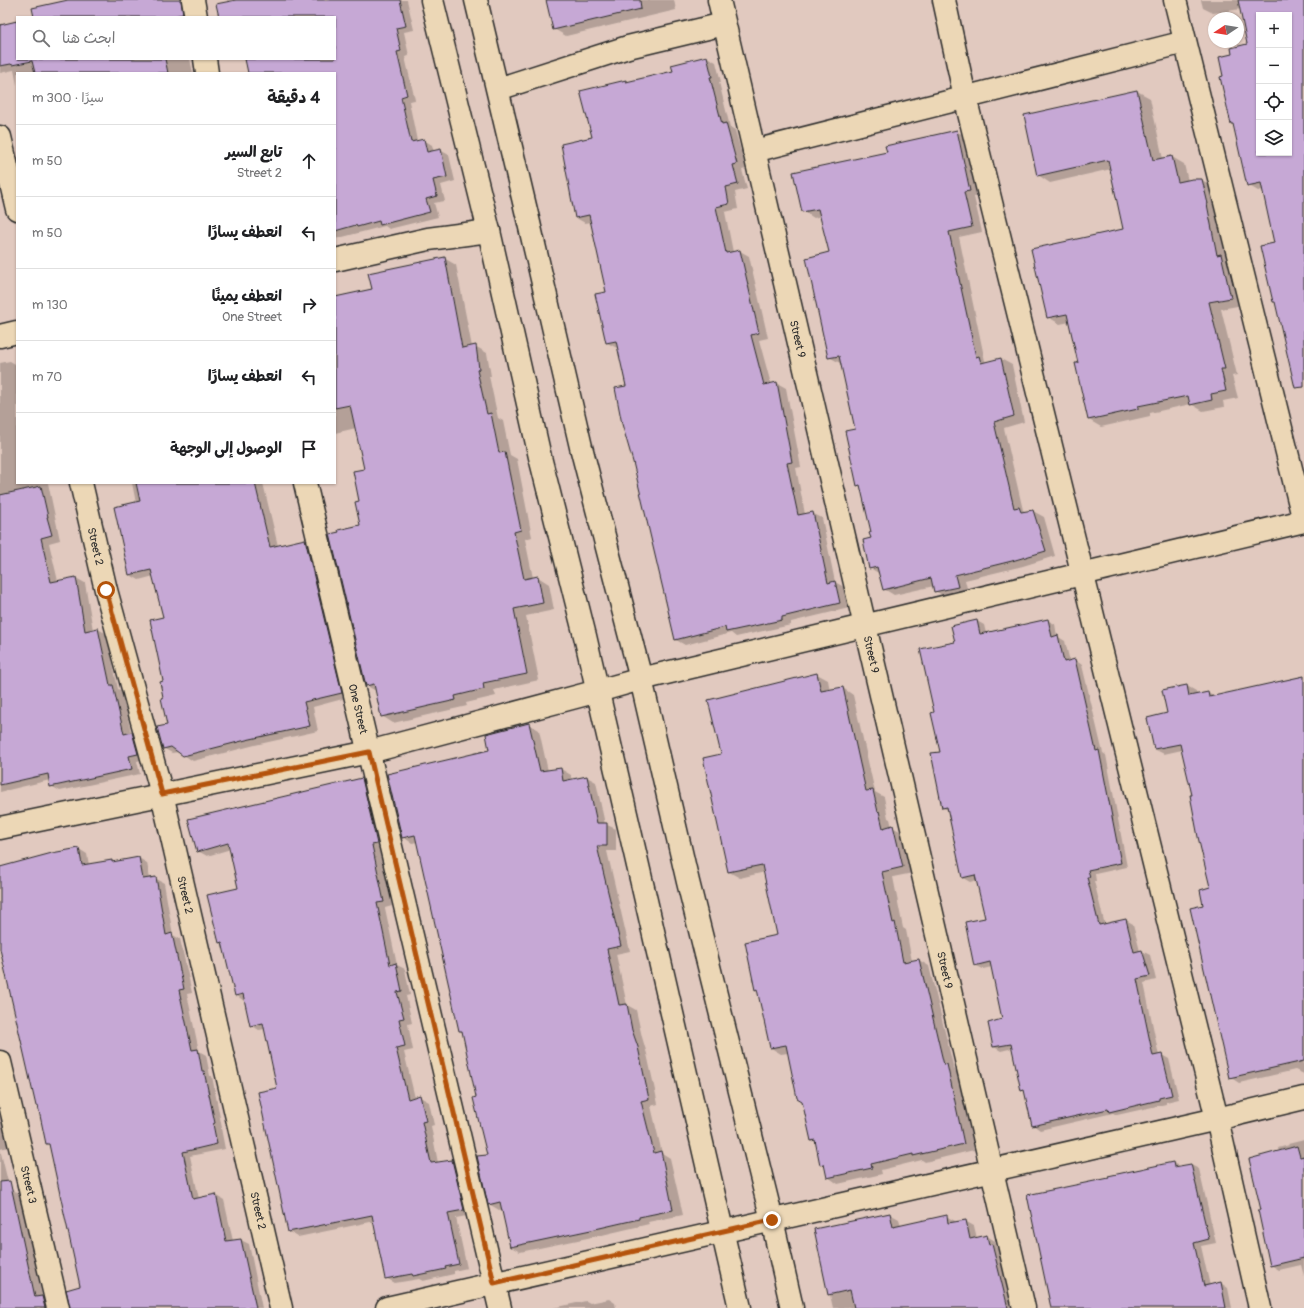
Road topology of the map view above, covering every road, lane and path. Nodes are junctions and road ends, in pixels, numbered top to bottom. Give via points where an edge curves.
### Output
1 (193, 0) edge
2 (432, 0) edge
3 (476, 0) edge
4 (719, 0) edge
5 (944, 0) edge
6 (1175, 0) edge
7 (196, 16) edge
8 (724, 24) junction
9 (1185, 42) junction
10 (205, 60) edge
11 (207, 72) edge
12 (498, 89) junction
13 (965, 97) junction
14 (0, 137) edge
15 (754, 152) junction
16 (16, 205) edge
17 (488, 231) junction
18 (336, 260) edge
19 (16, 332) edge
20 (0, 336) edge
21 (81, 484) edge
22 (305, 484) edge
23 (1304, 521) edge
24 (1082, 574) junction
25 (865, 626) junction
26 (641, 678) junction
27 (598, 691) junction
28 (369, 752) junction
29 (162, 794) junction
30 (0, 828) edge
31 (0, 1062) edge
32 (1304, 1098) edge
33 (1217, 1119) junction
34 (992, 1170) junction
35 (772, 1220) junction
36 (722, 1231) junction
37 (494, 1283) junction
38 (58, 1308) edge
39 (281, 1308) edge
40 (386, 1308) edge
41 (500, 1308) edge
42 (740, 1308) edge
43 (792, 1308) edge
44 (1024, 1308) edge
45 (1260, 1308) edge

1 - 7 street
2 - 17 street
3 - 12 street
4 - 8 street, Street 9
5 - 13 street
6 - 9 street
8 - 12 street via 628,47
8 - 15 street, Street 9
9 - 13 street
9 - 23 street
10 - 11 street
12 - 26 street via 580,447
13 - 15 street
13 - 24 street
14 - 16 street
15 - 25 street, Street 9
17 - 18 street via 428,239
17 - 27 street
19 - 20 street
21 - 29 street, Street 2 via 106,590
22 - 28 street, One Street
23 - 24 street
24 - 25 street
24 - 33 street
25 - 26 street
25 - 34 street, Street 9
26 - 27 street
26 - 35 street via 688,882
27 - 28 street
27 - 36 street
28 - 29 street
28 - 37 street, One Street
29 - 30 street
29 - 39 street, Street 2
31 - 38 street, Street 3
32 - 33 street
33 - 34 street
33 - 45 street
34 - 35 street
34 - 44 street, Street 9
35 - 36 street
35 - 43 street
36 - 37 street
36 - 42 street
37 - 40 street
37 - 41 street, One Street

